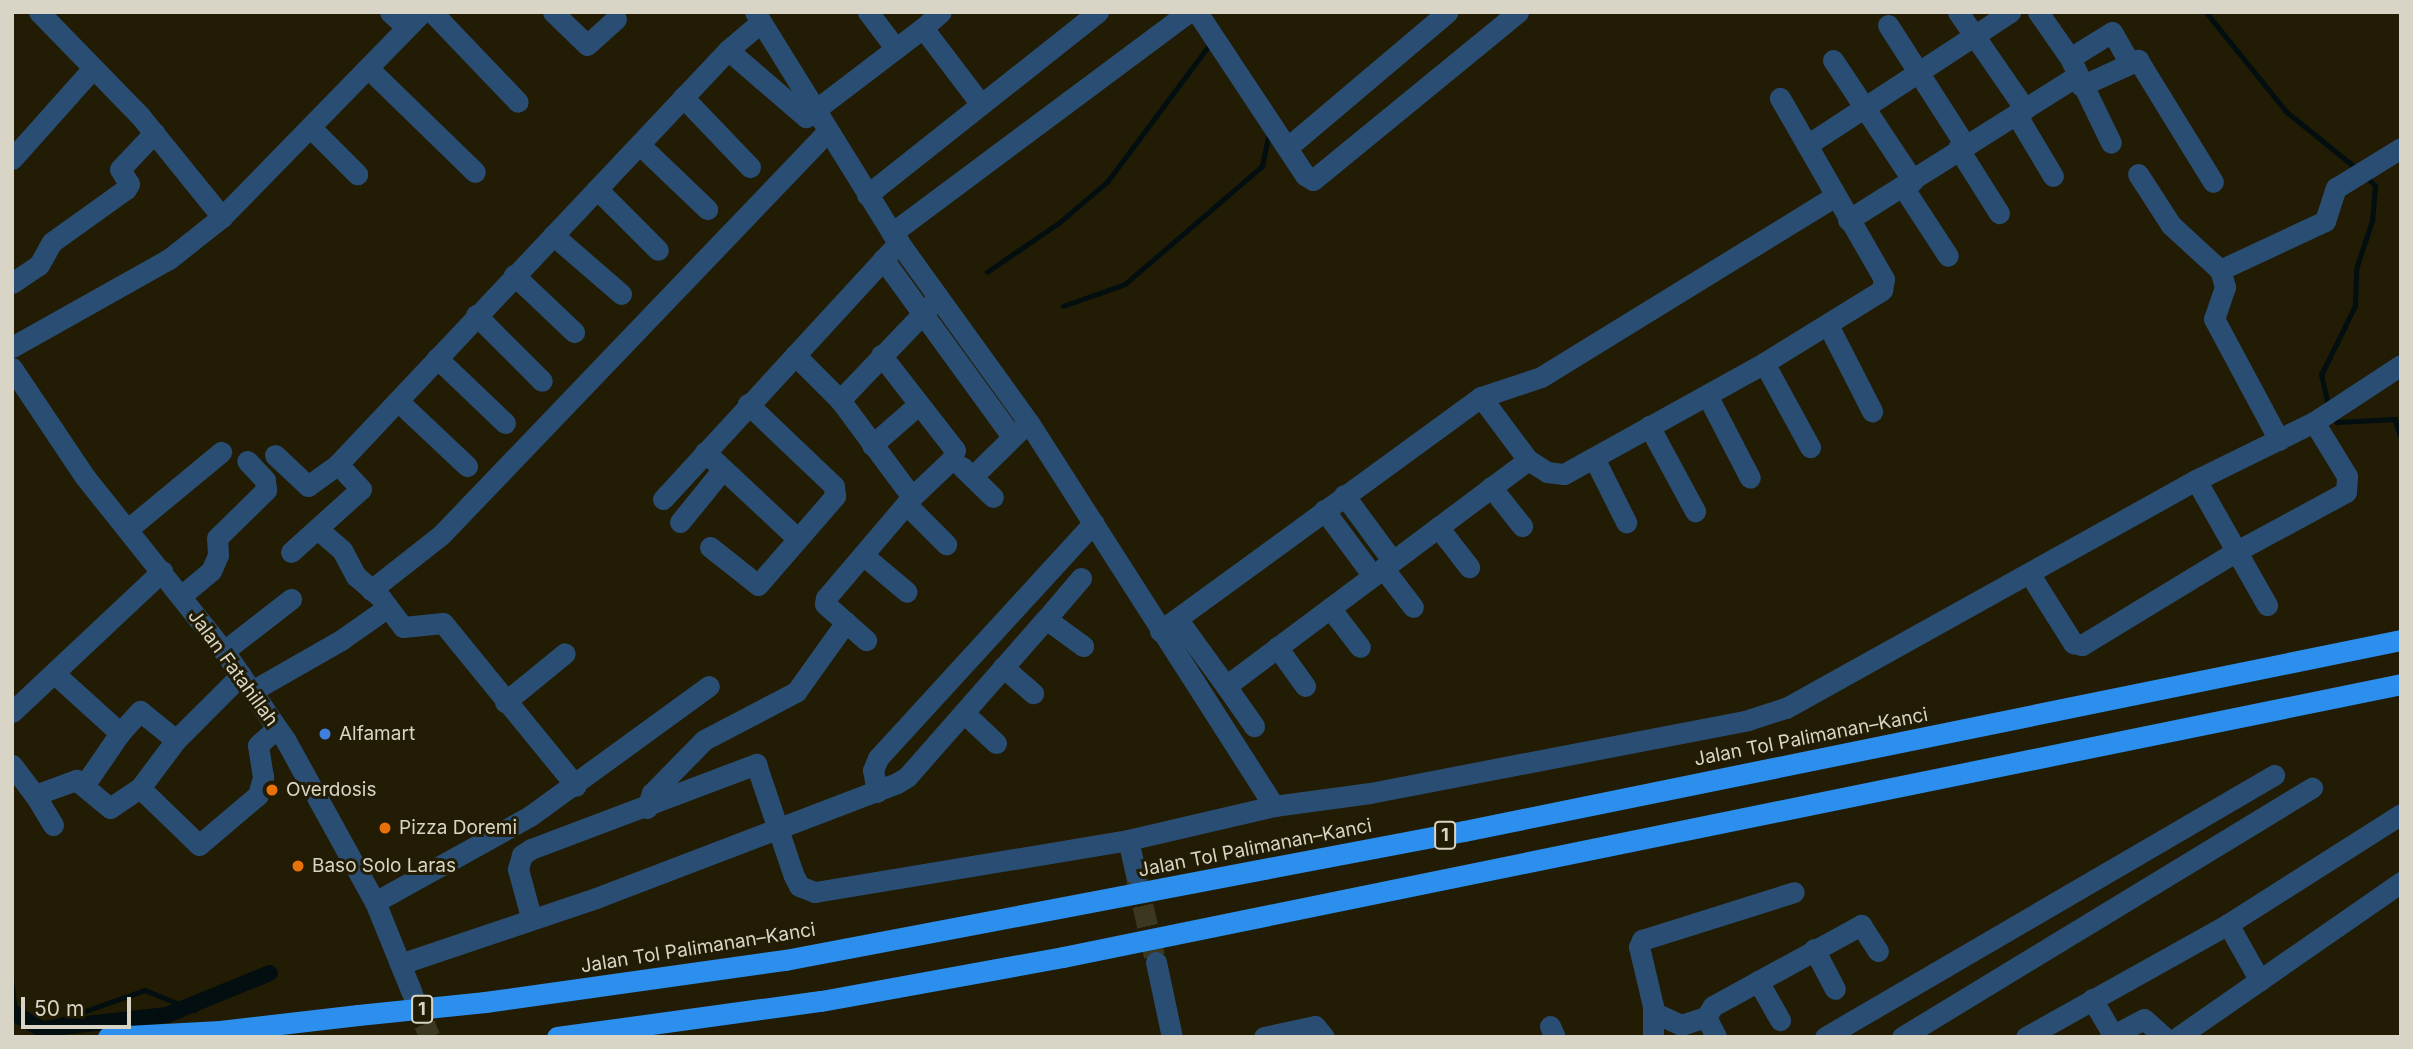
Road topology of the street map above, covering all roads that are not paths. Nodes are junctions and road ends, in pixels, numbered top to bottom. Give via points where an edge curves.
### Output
1 (39, 12) edge
2 (390, 12) edge
3 (422, 12) edge
4 (432, 12) edge
5 (553, 12) edge
6 (868, 12) edge
7 (941, 12) edge
8 (1098, 12) edge
9 (1198, 12) edge
10 (1448, 12) edge
11 (1518, 12) edge
12 (1958, 12) edge
13 (2010, 12) edge
14 (2038, 12) edge
15 (1185, 13) edge
16 (758, 17) edge
17 (616, 19) dead end
18 (1888, 25) dead end
19 (406, 27) junction
20 (923, 28) junction
21 (1976, 38) junction
22 (896, 49) junction
23 (728, 50) junction
24 (1833, 60) dead end
25 (2129, 61) junction
26 (93, 68) junction
27 (368, 68) junction
28 (1921, 73) junction
29 (2076, 73) junction
30 (683, 97) junction
31 (1780, 98) dead end
32 (518, 102) dead end
33 (980, 103) junction
34 (1866, 108) junction
35 (816, 110) junction
36 (2020, 112) junction
37 (312, 129) junction
38 (828, 131) junction
39 (154, 133) junction
40 (2111, 142) dead end
41 (640, 145) junction
42 (1807, 145) junction
43 (1962, 146) junction
44 (1288, 147) junction
45 (2401, 148) edge
46 (12, 159) edge
47 (750, 167) dead end
48 (475, 172) dead end
49 (357, 174) dead end
50 (2138, 174) dead end
51 (2053, 176) dead end
52 (2213, 182) dead end
53 (1908, 184) junction
54 (597, 189) junction
55 (867, 195) junction
56 (1835, 196) junction
57 (707, 209) dead end
58 (1999, 213) dead end
59 (222, 217) junction
60 (1848, 220) junction
61 (553, 235) junction
62 (895, 237) junction
63 (658, 250) dead end
64 (1948, 256) dead end
65 (883, 259) junction
66 (2220, 270) junction
67 (514, 275) junction
68 (12, 283) edge
69 (621, 294) dead end
70 (932, 305) junction
71 (476, 315) junction
72 (1828, 325) junction
73 (574, 332) dead end
74 (12, 348) edge
75 (795, 355) junction
76 (881, 355) junction
77 (437, 358) junction
78 (1764, 363) junction
79 (2401, 365) edge
80 (12, 368) edge
81 (542, 381) dead end
82 (1707, 394) junction
83 (1481, 397) junction
84 (840, 400) junction
85 (398, 401) junction
86 (748, 404) junction
87 (919, 404) junction
88 (1872, 411) dead end
89 (2317, 421) junction
90 (505, 423) dead end
91 (1649, 426) junction
92 (1020, 429) junction
93 (2279, 440) junction
94 (872, 445) junction
95 (1810, 447) dead end
96 (221, 452) dead end
97 (705, 452) junction
98 (275, 455) dead end
99 (1594, 458) junction
100 (952, 459) junction
101 (1528, 460) junction
102 (247, 461) dead end
103 (338, 464) junction
104 (467, 466) dead end
105 (723, 469) junction
106 (972, 477) junction
107 (1750, 478) dead end
108 (2196, 480) junction
109 (1491, 487) junction
110 (1344, 495) junction
111 (993, 497) dead end
112 (663, 499) dead end
113 (909, 501) junction
114 (1324, 510) junction
115 (1695, 511) dead end
116 (680, 522) dead end
117 (1626, 522) dead end
118 (1093, 523) junction
119 (1522, 526) dead end
120 (1438, 527) junction
121 (128, 529) junction
122 (320, 531) junction
123 (797, 538) junction
124 (946, 544) dead end
125 (710, 547) dead end
126 (292, 552) dead end
127 (2235, 552) junction
128 (863, 555) junction
129 (1469, 567) dead end
130 (1382, 568) junction
131 (162, 571) junction
132 (2029, 573) junction
133 (1081, 578) dead end
134 (371, 590) junction
135 (907, 592) dead end
136 (181, 596) junction
137 (291, 600) dead end
138 (2267, 605) dead end
139 (388, 607) junction
140 (1413, 607) dead end
141 (1330, 608) junction
142 (1046, 619) junction
143 (846, 622) junction
144 (1169, 626) junction
145 (986, 635) junction
146 (866, 640) dead end
147 (2401, 640) edge
148 (1083, 646) dead end
149 (1278, 647) junction
150 (1360, 647) dead end
151 (224, 651) junction
152 (565, 653) dead end
153 (1007, 663) junction
154 (55, 674) junction
155 (246, 683) junction
156 (2401, 684) edge
157 (709, 686) dead end
158 (1226, 686) junction
159 (1305, 686) dead end
160 (1033, 693) dead end
161 (505, 702) junction
162 (12, 712) edge
163 (964, 713) junction
164 (1254, 726) dead end
165 (277, 728) junction
166 (120, 733) junction
167 (176, 740) junction
168 (996, 743) dead end
169 (12, 765) edge
170 (2274, 775) dead end
171 (85, 783) junction
172 (576, 786) junction
173 (140, 788) junction
174 (2312, 788) dead end
175 (877, 792) junction
176 (35, 795) junction
177 (1274, 806) junction
178 (647, 808) junction
179 (2216, 808) junction
180 (2401, 814) edge
181 (53, 825) dead end
182 (505, 829) junction
183 (781, 830) junction
184 (2232, 835) junction
185 (1128, 840) junction
186 (518, 869) junction
187 (1136, 874) tunnel mouth
188 (2401, 881) edge
189 (1794, 892) dead end
190 (375, 902) junction
191 (531, 917) junction
192 (2228, 924) junction
193 (1980, 948) junction
194 (1814, 949) junction
195 (1878, 951) dead end
196 (1156, 962) tunnel mouth
197 (400, 964) junction
198 (1758, 981) junction
199 (2260, 981) junction
200 (1999, 982) junction
201 (1835, 989) dead end
202 (412, 993) tunnel mouth
203 (2092, 999) junction
204 (1653, 1012) junction
205 (1706, 1017) junction
206 (1780, 1020) dead end
207 (1322, 1032) edge
208 (2112, 1036) edge
209 (108, 1037) edge
210 (557, 1037) edge
211 (1172, 1037) edge
212 (1264, 1037) edge
213 (1653, 1037) edge
214 (1716, 1037) edge
215 (1825, 1037) edge
216 (1902, 1037) edge
217 (2026, 1037) edge
218 (2164, 1037) edge
219 (2178, 1037) edge

1 - 26 street
2 - 19 street
3 - 19 street
4 - 32 street
5 - 17 street via 587,46
6 - 22 street
7 - 20 street
8 - 33 street
9 - 44 street
10 - 44 street
11 - 44 street via 1319,178 1305,175
12 - 21 street
13 - 21 street
14 - 29 street
15 - 62 street via 1130,59 1015,138
16 - 23 street
16 - 35 street
18 - 28 street
19 - 27 street
20 - 22 street
20 - 33 street
21 - 28 street
21 - 36 street
22 - 35 street
23 - 30 street
23 - 35 street via 797,113 806,117
24 - 34 street
25 - 29 street
25 - 29 street via 2112,32
25 - 52 street via 2143,64
26 - 39 street
26 - 46 street
27 - 37 street
27 - 48 street
28 - 34 street
28 - 43 street
29 - 36 street
29 - 40 street
30 - 41 street
30 - 47 street
31 - 42 street
33 - 55 street
34 - 42 street
34 - 53 street
35 - 38 street
36 - 43 street
36 - 51 street
37 - 49 street
37 - 59 street
38 - 55 street
38 - 134 street via 441,535
39 - 59 street
39 - 68 street via 120,169 127,189 52,242 38,265
41 - 54 street
41 - 57 street
42 - 56 street
43 - 53 street
43 - 58 street
45 - 66 street via 2336,188 2325,221
50 - 66 street via 2171,225
53 - 60 street
53 - 64 street
54 - 61 street
54 - 63 street
55 - 62 street
56 - 60 street
56 - 83 street via 1541,377
59 - 74 street via 169,259
60 - 72 street via 1885,286
61 - 67 street
61 - 69 street
62 - 65 street
62 - 70 street
65 - 70 street
65 - 75 street
66 - 93 street via 2225,287 2214,319
67 - 71 street
67 - 73 street
70 - 76 street
70 - 92 street
71 - 77 street
71 - 81 street
72 - 78 street
72 - 88 street
75 - 84 street
75 - 86 street
76 - 84 street
76 - 87 street
77 - 85 street
77 - 90 street
78 - 82 street
78 - 95 street
79 - 89 street
80 - 121 street, Jalan Fatahillah via 85,477
82 - 91 street
82 - 107 street
83 - 101 street
83 - 110 street
84 - 94 street
85 - 103 street
85 - 104 street
86 - 97 street
86 - 123 street via 835,486 835,496
87 - 94 street
87 - 100 street via 955,450
89 - 93 street
89 - 127 street via 2347,476 2346,492
91 - 99 street
91 - 115 street
92 - 106 street
92 - 118 street
93 - 108 street
94 - 113 street
96 - 121 street
97 - 105 street
97 - 112 street
98 - 103 street via 308,486
99 - 101 street via 1556,475
99 - 117 street
100 - 106 street
100 - 113 street
101 - 109 street
102 - 136 street via 265,480 266,490 217,538 218,555 211,571
103 - 122 street via 361,489
105 - 116 street via 702,501
105 - 123 street
106 - 111 street
108 - 127 street
108 - 132 street
109 - 119 street
109 - 120 street
110 - 114 street
110 - 130 street
113 - 124 street
113 - 128 street
114 - 130 street
114 - 144 street
118 - 144 street
118 - 145 street
120 - 129 street
120 - 130 street
121 - 131 street, Jalan Fatahillah
122 - 126 street
122 - 134 street via 342,550 349,567
123 - 125 street via 758,585
127 - 132 street via 2078,645
127 - 138 street
128 - 135 street
128 - 143 street via 826,598 825,604
130 - 140 street
130 - 141 street
131 - 136 street, Jalan Fatahillah
131 - 154 street
132 - 177 street via 1786,708 1748,720 1370,793
133 - 142 street
134 - 139 street
136 - 151 street, Jalan Fatahillah
137 - 151 street
139 - 155 street via 341,640
139 - 161 street via 408,629 435,621 443,624
141 - 149 street
141 - 150 street
142 - 148 street
142 - 153 street
143 - 146 street
143 - 178 street via 796,692 704,740 652,793
144 - 158 street
144 - 177 street
145 - 153 street
145 - 175 street via 874,763
147 - 209 highway, Jalan Tol Palimanan–Kanci / 1, bridge via 1369,849 785,960 485,1002 220,1031
149 - 158 street
149 - 159 street
151 - 155 street, Jalan Fatahillah
152 - 161 street
153 - 160 street
153 - 163 street
154 - 162 street
154 - 166 street
155 - 165 street, Jalan Fatahillah
155 - 167 street
156 - 210 highway, 1 via 1077,954 821,1001
157 - 172 street
158 - 164 street
161 - 172 street
163 - 168 street
163 - 175 street via 907,777
165 - 173 street via 258,745 263,777 258,795 201,845
165 - 190 street, Jalan Fatahillah
166 - 167 street via 140,711
166 - 171 street
167 - 173 street
169 - 176 street
170 - 179 street
171 - 173 street via 110,808
171 - 176 street via 64,781
172 - 182 street
174 - 184 street
175 - 183 street
176 - 181 street
177 - 185 street
178 - 183 street via 756,764
178 - 186 street via 531,849 522,855
179 - 184 street
179 - 193 street
180 - 192 street
182 - 186 street
182 - 190 street
183 - 185 street via 799,886 815,892
183 - 191 street
184 - 200 street
185 - 187 street
186 - 191 street
188 - 199 street
189 - 204 street via 1646,936 1639,947
190 - 197 street, Jalan Fatahillah
191 - 197 street
192 - 199 street
192 - 203 street
193 - 200 street
193 - 215 street
194 - 195 street via 1861,925
194 - 198 street
194 - 201 street
196 - 211 street
197 - 202 street, Jalan Fatahillah
198 - 205 street via 1713,1006
198 - 206 street
199 - 219 street
200 - 216 street
203 - 208 street
203 - 217 street
204 - 205 street via 1681,1025
204 - 213 street
205 - 214 street
207 - 212 street
208 - 218 street via 2144,1019

